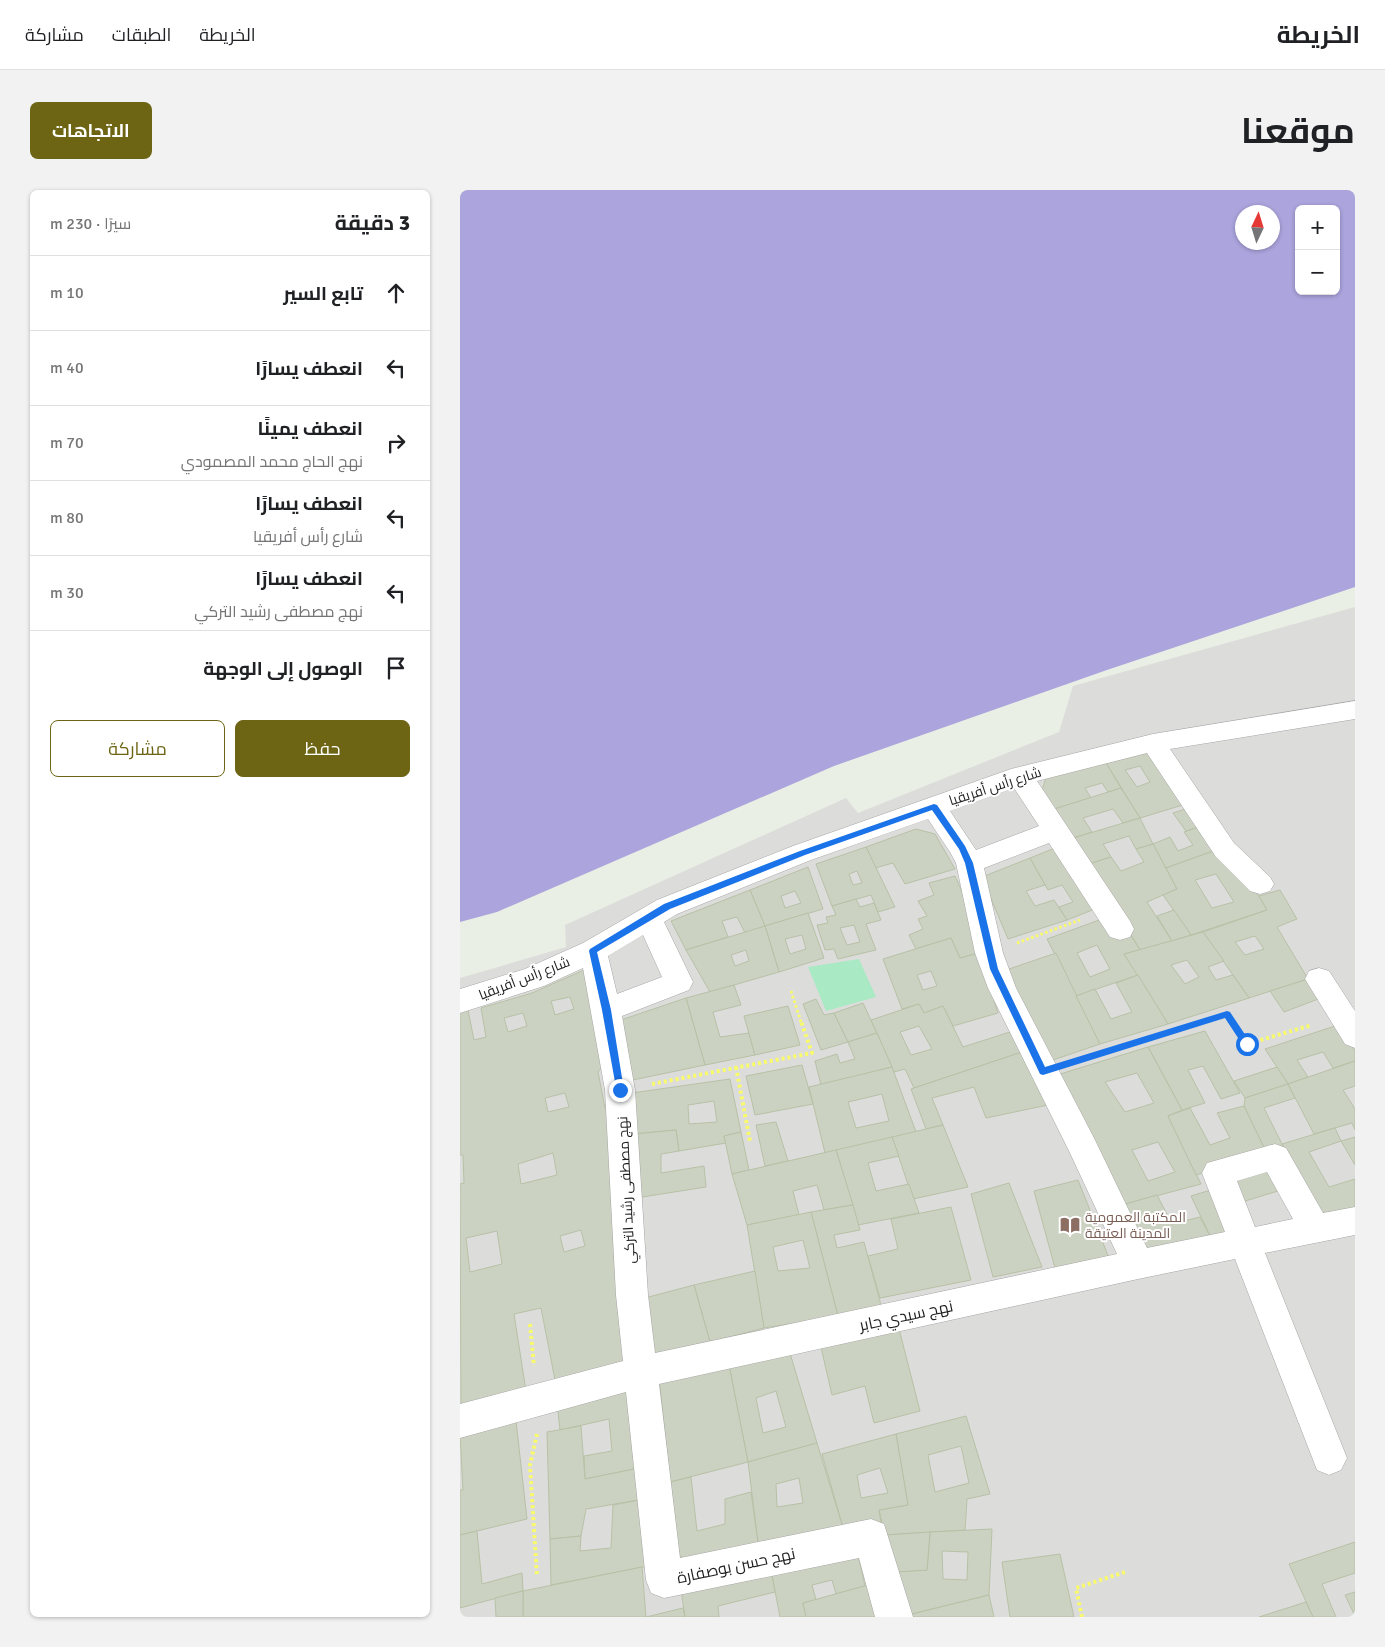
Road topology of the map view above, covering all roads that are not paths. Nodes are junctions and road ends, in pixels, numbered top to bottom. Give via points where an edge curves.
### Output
1 (1355, 710) edge
2 (1153, 743) junction
3 (1020, 776) junction
4 (934, 807) junction
5 (1055, 830) junction
6 (969, 863) junction
7 (1260, 884) dead end
8 (648, 918) junction
9 (1114, 919) road end
10 (593, 951) junction
11 (1319, 979) dead end
12 (460, 1001) edge
13 (606, 1010) junction
14 (1349, 1026) edge
15 (1355, 1221) edge
16 (1314, 1228) junction
17 (1245, 1244) junction
18 (1138, 1264) junction
19 (640, 1372) junction
20 (460, 1421) edge
21 (1329, 1458) dead end
22 (894, 1617) edge

1 - 2 street, شارع رأس أفريقيا
2 - 3 street, شارع رأس أفريقيا
2 - 7 street via 1225,850
3 - 4 street, شارع رأس أفريقيا
3 - 5 street
4 - 6 street
4 - 8 street, شارع رأس أفريقيا via 802,853 667,907
5 - 6 street
5 - 9 street
6 - 18 street via 989,953 1002,988 1084,1147
8 - 10 street, شارع رأس أفريقيا
8 - 13 street via 679,982
10 - 12 street, شارع رأس أفريقيا via 534,978
10 - 13 street, نهج مصطفى رشيد التركي
11 - 14 street
13 - 19 street, نهج مصطفى رشيد التركي via 620,1090 632,1295
15 - 16 street, نهج سيدي جابر
16 - 17 street, نهج سيدي جابر
16 - 17 street via 1275,1157 1218,1173
17 - 18 street, نهج سيدي جابر
17 - 21 street
18 - 19 street, نهج سيدي جابر
19 - 20 street, نهج سيدي جابر
19 - 22 street, نهج حسن بوصفارة via 664,1580 871,1537

